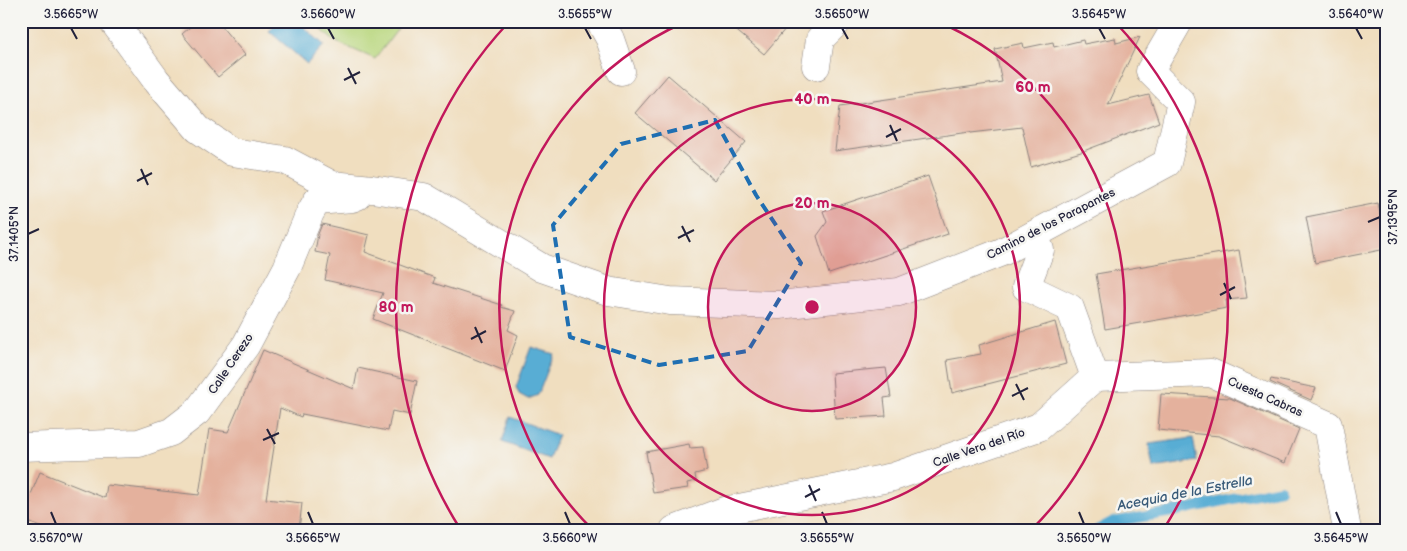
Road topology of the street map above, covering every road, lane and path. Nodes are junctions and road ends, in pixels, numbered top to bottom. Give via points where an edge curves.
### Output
1 (113, 21) edge
2 (600, 21) edge
3 (838, 21) edge
4 (1179, 21) edge
5 (816, 66) dead end
6 (621, 71) dead end
7 (372, 188) junction
8 (1034, 234) junction
9 (1095, 376) junction
10 (21, 447) edge
11 (674, 530) edge
12 (1347, 530) edge

1 - 7 street, Camino de los Parapantes via 156,80 198,129 232,152 285,160 332,184
2 - 6 street
3 - 5 street via 820,39
4 - 8 street, Camino de los Parapantes via 1150,70 1181,102 1167,163
7 - 8 street, Camino de los Parapantes via 424,197 542,268 608,291 670,301 779,306 899,292 1002,252
7 - 10 street, Calle Cerezo via 352,198 317,201 287,268 246,346 197,412 171,432 139,442
8 - 9 street via 1040,250 1026,287 1070,308
9 - 11 street, Calle Vera del Río via 1039,428 893,477 724,511
9 - 12 street, Cuesta Cabras via 1211,373 1328,425

